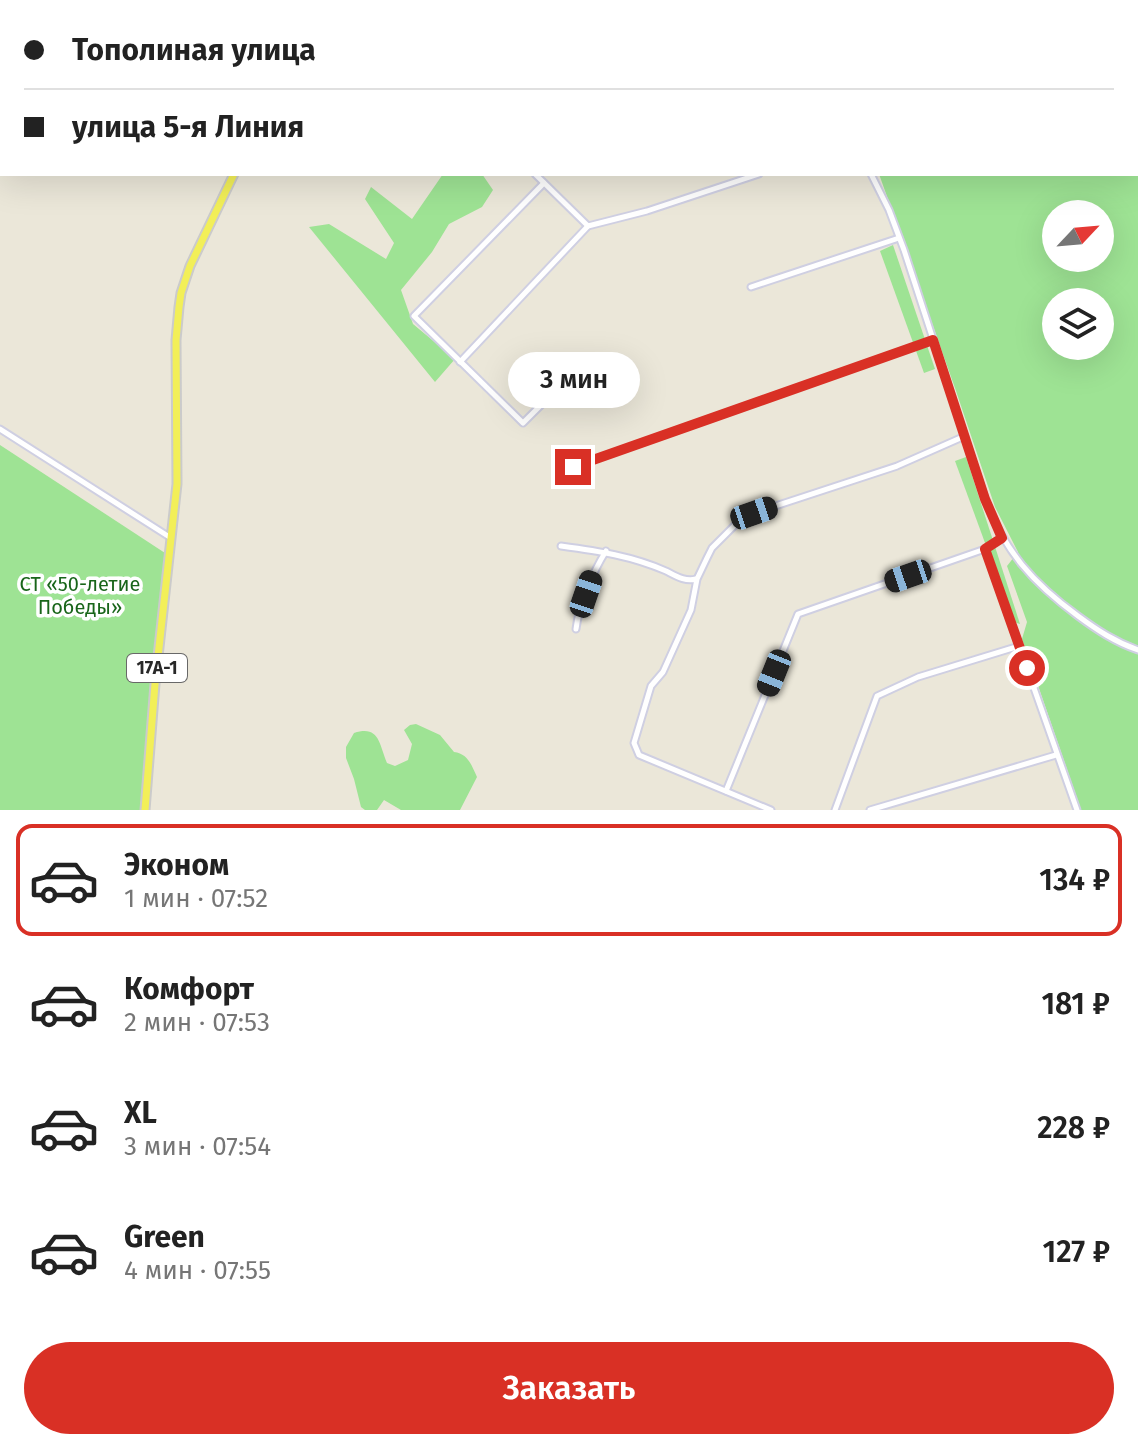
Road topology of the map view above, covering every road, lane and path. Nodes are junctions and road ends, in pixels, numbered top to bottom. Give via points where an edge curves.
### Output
1 (233, 176) edge
2 (537, 176) edge
3 (753, 176) edge
4 (872, 176) edge
5 (544, 183) junction
6 (588, 226) junction
7 (899, 238) junction
8 (751, 287) dead end
9 (933, 340) junction
10 (460, 362) junction
11 (552, 372) dead end
12 (0, 429) edge
13 (965, 436) junction
14 (573, 467) dead end
15 (172, 538) junction
16 (1002, 538) junction
17 (561, 546) dead end
18 (985, 549) junction
19 (606, 551) junction
20 (697, 579) junction
21 (576, 629) dead end
22 (1019, 646) junction
23 (1138, 650) edge
24 (1056, 755) junction
25 (726, 791) junction
26 (145, 810) edge
27 (771, 810) edge
28 (835, 810) edge
29 (870, 810) edge
30 (1077, 810) edge

1 - 15 main road, 17А-1 via 181,293
2 - 5 street
3 - 6 street
4 - 7 street
5 - 6 street
5 - 10 street via 414,316
6 - 10 street
7 - 8 street
7 - 9 street
9 - 13 street
9 - 14 street
10 - 11 street via 523,423 548,398
12 - 15 street
13 - 16 street
13 - 20 street via 897,466 744,517 712,548
15 - 26 main road, 17А-1
16 - 18 street
16 - 23 street via 1052,597 1101,633
17 - 19 street
18 - 22 street
18 - 25 street via 798,614
19 - 20 street via 686,580
19 - 21 street
20 - 25 street via 691,610 663,672 651,686 634,743 639,755
22 - 24 street
22 - 28 street via 918,677 877,696
24 - 29 street
24 - 30 street
25 - 27 street

